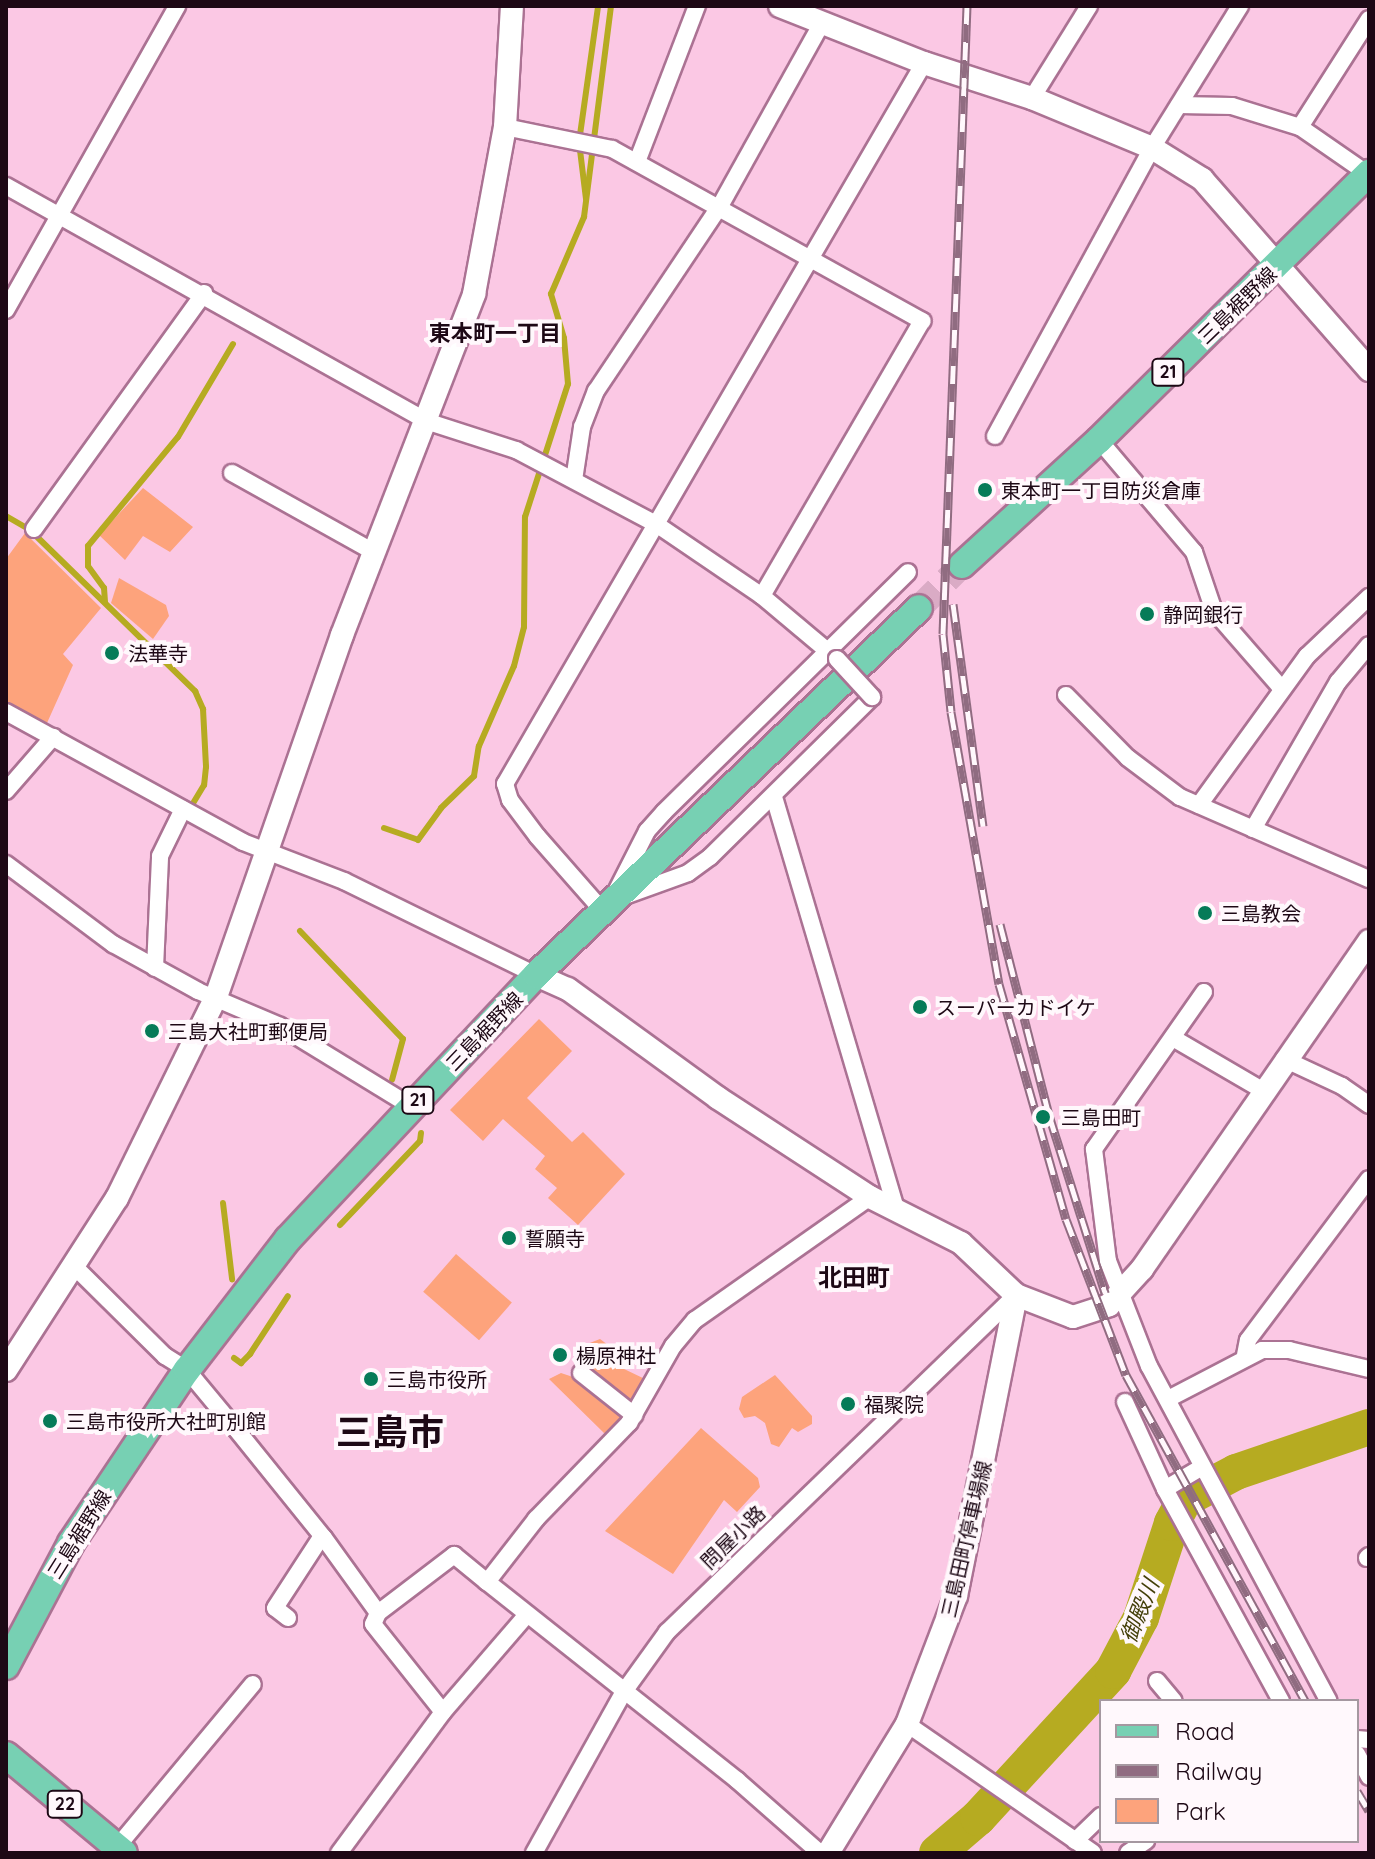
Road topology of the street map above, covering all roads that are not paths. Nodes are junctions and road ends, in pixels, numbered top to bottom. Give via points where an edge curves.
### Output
1 (177, 6) edge
2 (512, 6) edge
3 (697, 6) edge
4 (780, 6) edge
5 (1089, 6) edge
6 (1240, 6) edge
7 (1369, 19) edge
8 (822, 23) junction
9 (924, 63) junction
10 (1032, 98) junction
11 (1179, 105) junction
12 (505, 127) junction
13 (1300, 127) junction
14 (1152, 148) junction
15 (637, 162) junction
16 (1369, 174) edge
17 (6, 186) edge
18 (720, 206) junction
19 (59, 214) junction
20 (809, 260) junction
21 (1276, 267) junction
22 (204, 293) junction
23 (6, 310) edge
24 (1369, 370) edge
25 (426, 421) junction
26 (995, 436) dead end
27 (1099, 440) junction
28 (232, 473) dead end
29 (574, 480) junction
30 (656, 524) junction
31 (34, 529) dead end
32 (374, 552) junction
33 (962, 565) tunnel mouth
34 (908, 572) dead end
35 (762, 596) junction
36 (1369, 597) edge
37 (919, 608) tunnel mouth
38 (1369, 645) edge
39 (832, 653) junction
40 (1282, 689) junction
41 (1066, 695) dead end
42 (6, 712) edge
43 (53, 737) junction
44 (6, 791) edge
45 (774, 797) junction
46 (1199, 805) junction
47 (183, 809) junction
48 (1253, 829) junction
49 (267, 852) junction
50 (6, 864) edge
51 (1369, 879) edge
52 (608, 904) junction
53 (1369, 941) edge
54 (155, 968) junction
55 (536, 975) junction
56 (1204, 992) dead end
57 (216, 997) junction
58 (1173, 1038) junction
59 (1284, 1059) junction
60 (1262, 1090) junction
61 (1369, 1105) edge
62 (412, 1107) junction
63 (1369, 1179) edge
64 (870, 1197) junction
65 (896, 1208) junction
66 (75, 1267) junction
67 (1016, 1295) junction
68 (1119, 1296) junction
69 (1245, 1355) junction
70 (9, 1359) edge
71 (1369, 1369) edge
72 (187, 1370) junction
73 (581, 1373) dead end
74 (1168, 1399) junction
75 (1125, 1402) dead end
76 (634, 1415) junction
77 (1203, 1470) junction
78 (1165, 1489) junction
79 (322, 1536) junction
80 (487, 1582) junction
81 (378, 1613) junction
82 (525, 1617) junction
83 (288, 1618) dead end
84 (6, 1666) edge
85 (1157, 1681) dead end
86 (253, 1684) dead end
87 (623, 1693) junction
88 (1172, 1699) edge
89 (1280, 1699) edge
90 (1328, 1699) edge
91 (443, 1712) junction
92 (907, 1724) junction
93 (6, 1755) edge
94 (1359, 1758) edge
95 (1369, 1777) edge
96 (1099, 1818) edge
97 (1075, 1841) junction
98 (121, 1850) edge
99 (339, 1853) edge
100 (534, 1853) edge
101 (820, 1853) edge
102 (828, 1853) edge
103 (1093, 1853) edge

1 - 19 street
2 - 12 street
3 - 15 street
4 - 8 street
5 - 10 street
6 - 11 street
7 - 13 street
8 - 9 street
8 - 18 street
9 - 10 street
9 - 20 street
10 - 14 street
11 - 13 street via 1232,106
11 - 14 street
12 - 15 street via 598,144
12 - 25 street via 474,294
13 - 16 street
14 - 21 street via 1202,179
14 - 26 street
15 - 18 street
16 - 21 main road, 三島裾野線 / 21
17 - 19 street
18 - 20 street
18 - 29 street via 596,391 582,427
19 - 22 street
19 - 23 street
20 - 30 street
20 - 35 street via 922,321
21 - 24 street
21 - 27 main road, 三島裾野線 / 21
22 - 25 street
22 - 31 street
25 - 29 street via 516,450
25 - 32 street
27 - 33 main road, 三島裾野線 / 21
27 - 40 street via 1194,552 1214,611
28 - 32 street
29 - 30 street
30 - 35 street
30 - 52 street via 505,784 510,800 537,836
32 - 49 street
34 - 39 street
35 - 39 street
36 - 40 street via 1319,643
37 - 52 main road, 三島裾野線 / 21
38 - 48 street via 1338,682
39 - 45 street, bridge via 872,697
39 - 52 street via 647,831
40 - 46 street
41 - 46 street via 1146,773
42 - 43 street
43 - 44 street
43 - 47 street
45 - 52 street via 688,873
45 - 65 street
46 - 48 street
47 - 49 street
47 - 54 street via 160,856
48 - 51 street
49 - 55 street via 344,881
49 - 57 street
50 - 54 street via 113,944
52 - 55 main road, 三島裾野線 / 21
53 - 59 street
54 - 57 street
55 - 62 main road, 三島裾野線 / 21
55 - 64 street via 568,989 718,1098
56 - 58 street
57 - 62 street via 280,1026
57 - 66 street via 117,1198
58 - 60 street
58 - 68 street via 1094,1149 1103,1232
59 - 60 street
59 - 61 street
60 - 68 street
62 - 72 main road, 三島裾野線 / 21 via 288,1239
63 - 69 street via 1255,1330
64 - 65 street
64 - 76 street via 695,1320
65 - 67 street via 961,1243
66 - 70 street
66 - 72 street via 165,1356
67 - 68 street via 1073,1317 1089,1316
67 - 87 street, 問屋小路 via 682,1614
67 - 92 street, 三島田町停車場線 via 965,1561
68 - 74 street
69 - 71 street via 1289,1350
69 - 74 street
72 - 79 street
72 - 84 main road, 三島裾野線 / 21 via 71,1543
73 - 76 street
74 - 77 street
75 - 78 street
76 - 80 street via 536,1519
77 - 78 street
77 - 90 street
78 - 89 street
79 - 81 street
79 - 83 street via 275,1608
80 - 81 street via 454,1555
80 - 82 street
81 - 91 street via 373,1624
82 - 87 street
82 - 91 street
85 - 88 street
86 - 98 street
87 - 100 street, 問屋小路
87 - 101 street via 739,1782
91 - 99 street
92 - 97 street
92 - 102 street, 三島田町停車場線
93 - 98 main road, 22
94 - 95 street
96 - 97 street
97 - 103 street

